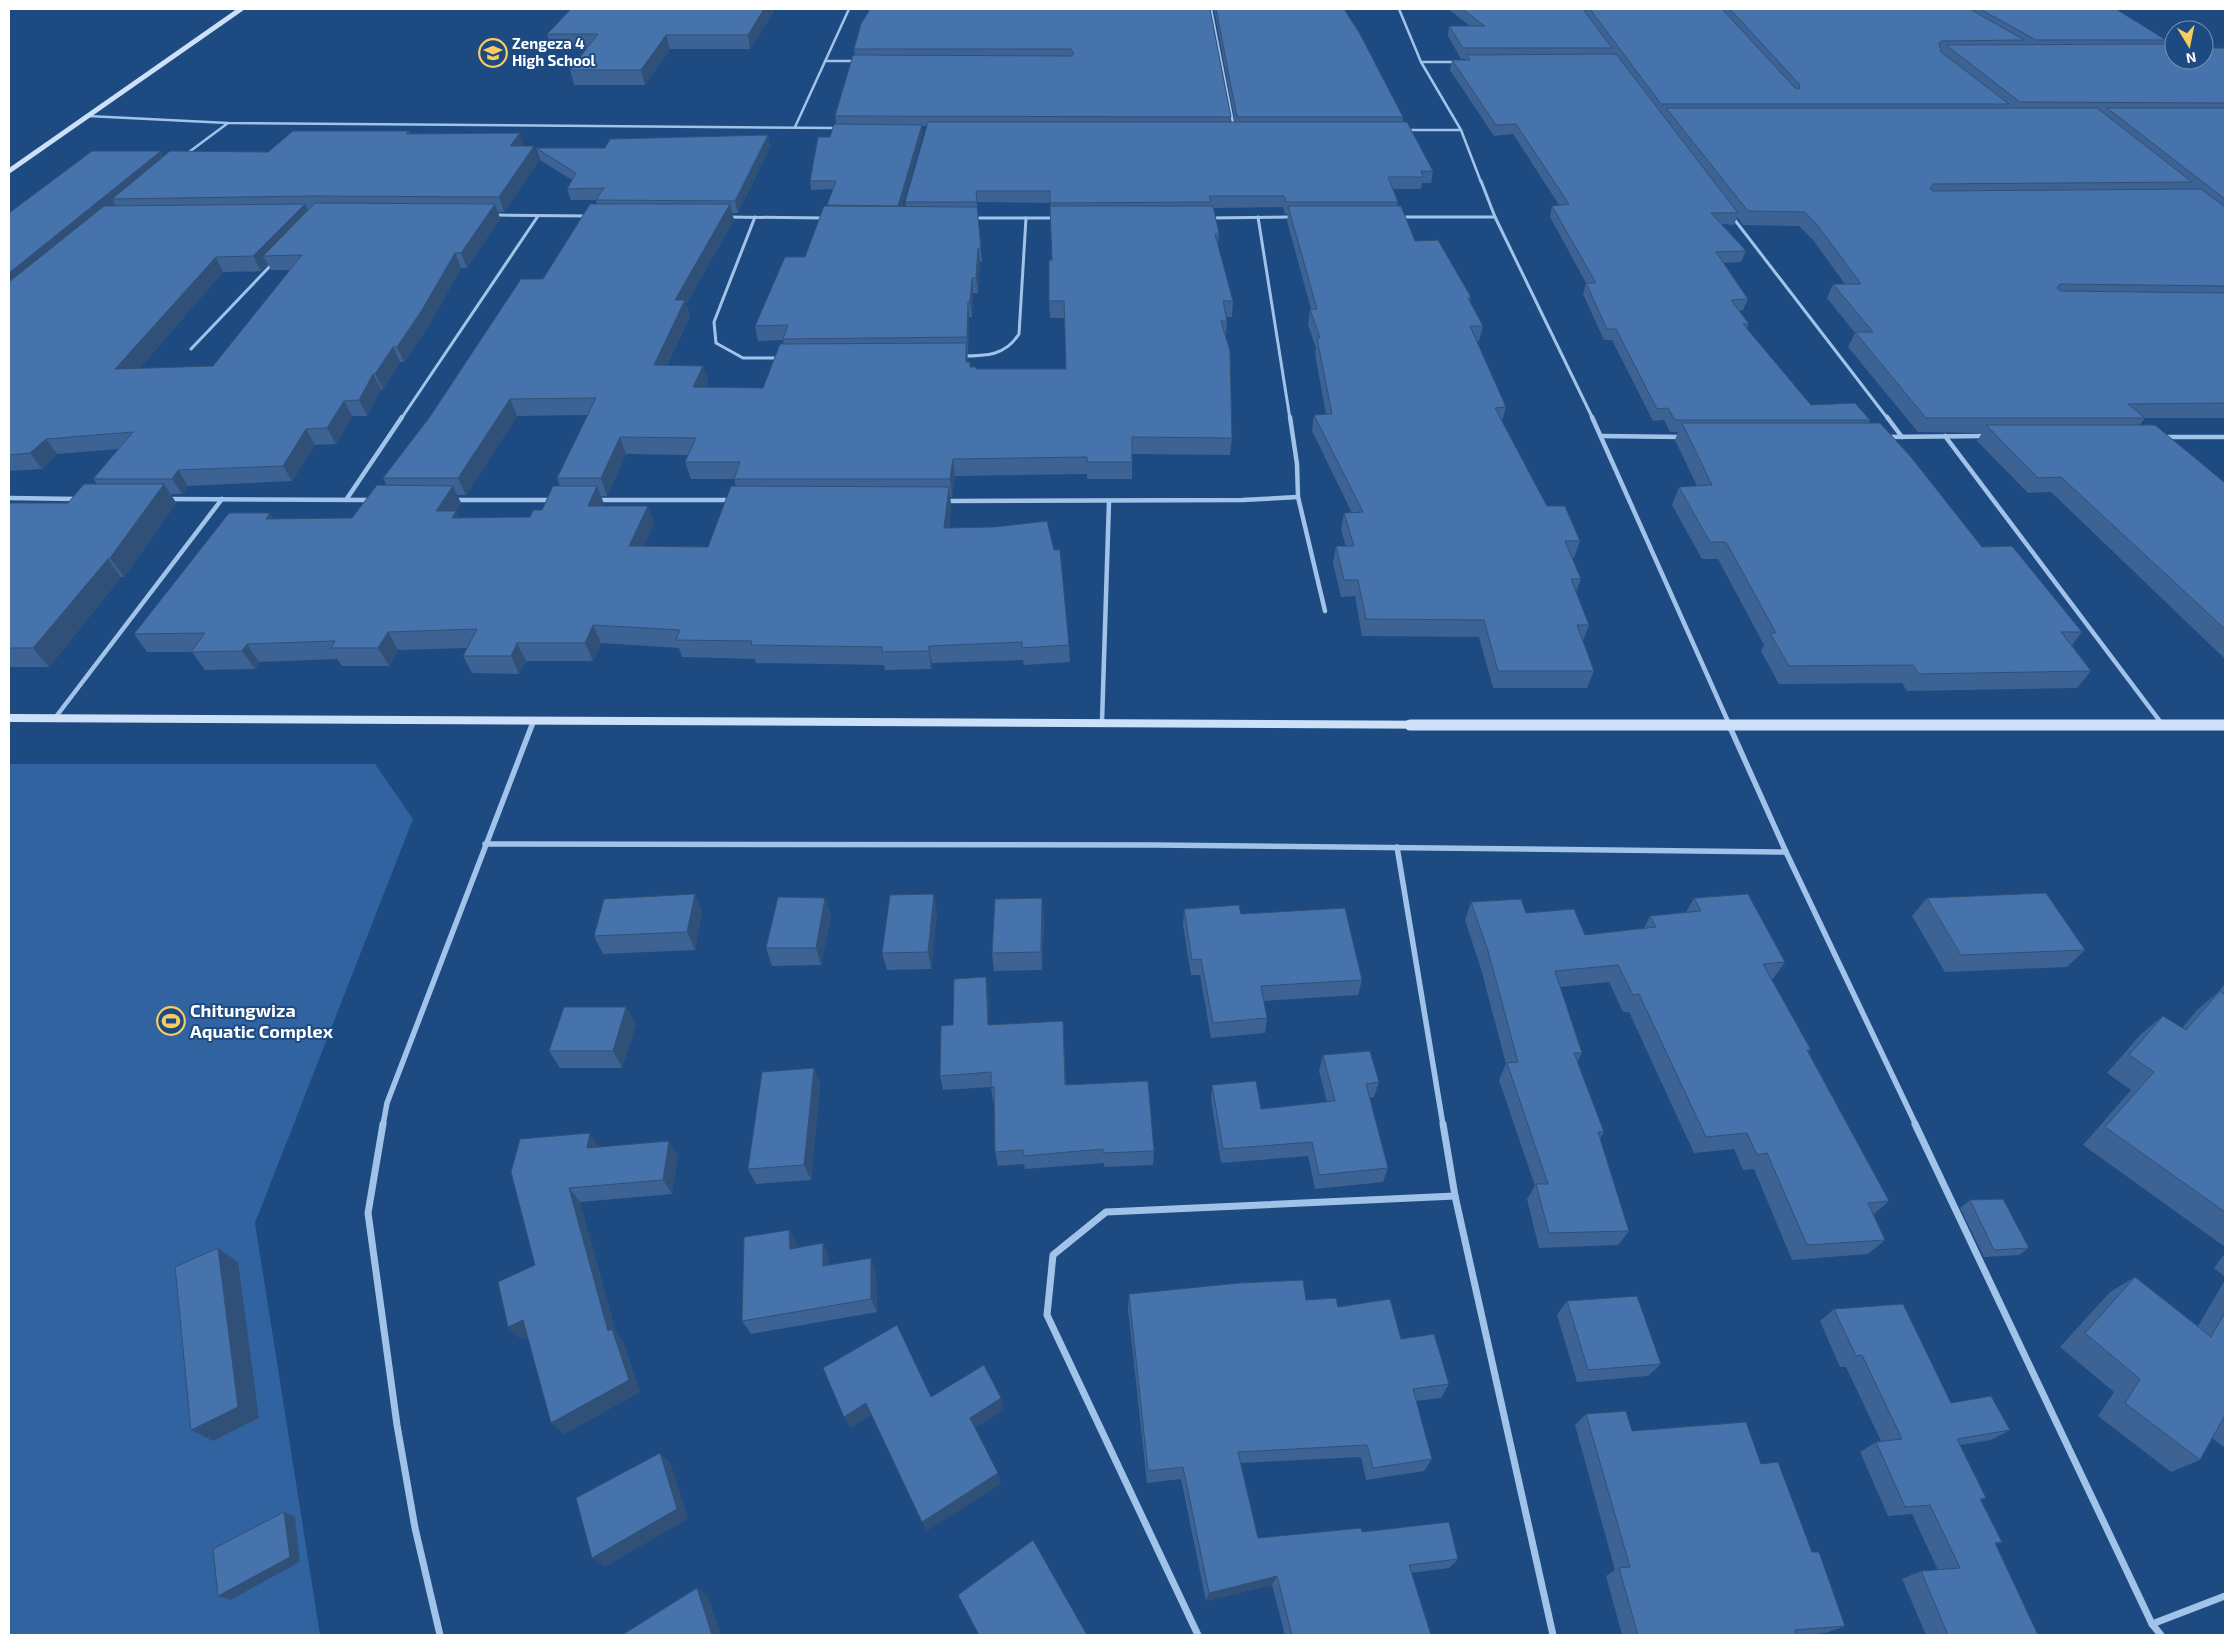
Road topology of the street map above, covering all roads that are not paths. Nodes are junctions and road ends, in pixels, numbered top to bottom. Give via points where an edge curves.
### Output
1 (241, 9) edge
2 (849, 9) edge
3 (1211, 9) edge
4 (1399, 9) edge
5 (825, 61) junction
6 (864, 61) edge
7 (1421, 62) junction
8 (1460, 62) edge
9 (88, 116) junction
10 (228, 123) junction
11 (795, 127) junction
12 (842, 128) edge
13 (1402, 130) edge
14 (1461, 130) junction
15 (1234, 131) edge
16 (179, 160) edge
17 (9, 172) edge
18 (1728, 211) edge
19 (489, 215) edge
20 (538, 216) junction
21 (598, 216) edge
22 (726, 217) edge
23 (755, 217) junction
24 (1258, 217) junction
25 (1297, 217) edge
26 (1396, 217) edge
27 (1495, 217) junction
28 (834, 218) edge
29 (969, 218) edge
30 (1026, 218) junction
31 (1064, 218) edge
32 (1200, 218) edge
33 (279, 257) edge
34 (191, 349) dead end
35 (953, 356) edge
36 (783, 358) edge
37 (1601, 436) junction
38 (1688, 436) edge
39 (1945, 436) junction
40 (1995, 436) edge
41 (1882, 437) edge
42 (1902, 437) junction
43 (2155, 437) edge
44 (2225, 437) edge
45 (1298, 497) junction
46 (9, 498) edge
47 (86, 499) edge
48 (164, 499) dead end
49 (222, 499) junction
50 (346, 500) junction
51 (376, 500) edge
52 (445, 500) edge
53 (564, 500) edge
54 (594, 500) edge
55 (732, 500) edge
56 (940, 501) edge
57 (1109, 501) junction
58 (1326, 611) dead end
59 (9, 718) edge
60 (55, 718) junction
61 (534, 719) junction
62 (1102, 722) junction
63 (2162, 725) junction
64 (2225, 725) edge
65 (1731, 726) junction
66 (485, 844) junction
67 (1397, 847) junction
68 (1786, 852) junction
69 (1455, 1196) junction
70 (2225, 1596) edge
71 (2152, 1624) junction
72 (440, 1635) edge
73 (1198, 1635) edge
74 (1553, 1635) edge
75 (2161, 1635) edge

1 - 9 street
2 - 5 street
3 - 15 street
4 - 7 street
5 - 6 street
5 - 11 street
7 - 8 street
7 - 14 street
9 - 10 street
9 - 17 street
10 - 11 street
10 - 16 street
11 - 12 street
13 - 14 street
14 - 27 street
18 - 42 street
19 - 20 street
20 - 21 street
20 - 50 street
22 - 23 street
23 - 28 street
23 - 36 street via 714,322 716,343 744,358
24 - 25 street
24 - 32 street
24 - 45 street via 1298,464
26 - 27 street
27 - 37 street
29 - 30 street
30 - 31 street
30 - 35 street via 1019,334 1013,345 993,356
33 - 34 street
37 - 38 street
37 - 65 street
39 - 40 street
39 - 42 street
39 - 63 street
41 - 42 street
43 - 44 street
45 - 57 street
45 - 58 street
46 - 47 street
48 - 49 street
49 - 50 street
49 - 60 street
50 - 51 street
52 - 53 street
54 - 55 street
56 - 57 street
57 - 62 street
59 - 60 street
60 - 61 street
61 - 62 street
61 - 66 street
62 - 65 street
63 - 64 street
63 - 65 street
65 - 68 street
66 - 67 street
66 - 72 street via 387,1103 368,1213 397,1425
67 - 68 street
67 - 69 street
68 - 71 street
69 - 73 street via 1106,1212 1053,1255 1047,1315
69 - 74 street
70 - 71 street
71 - 75 street

